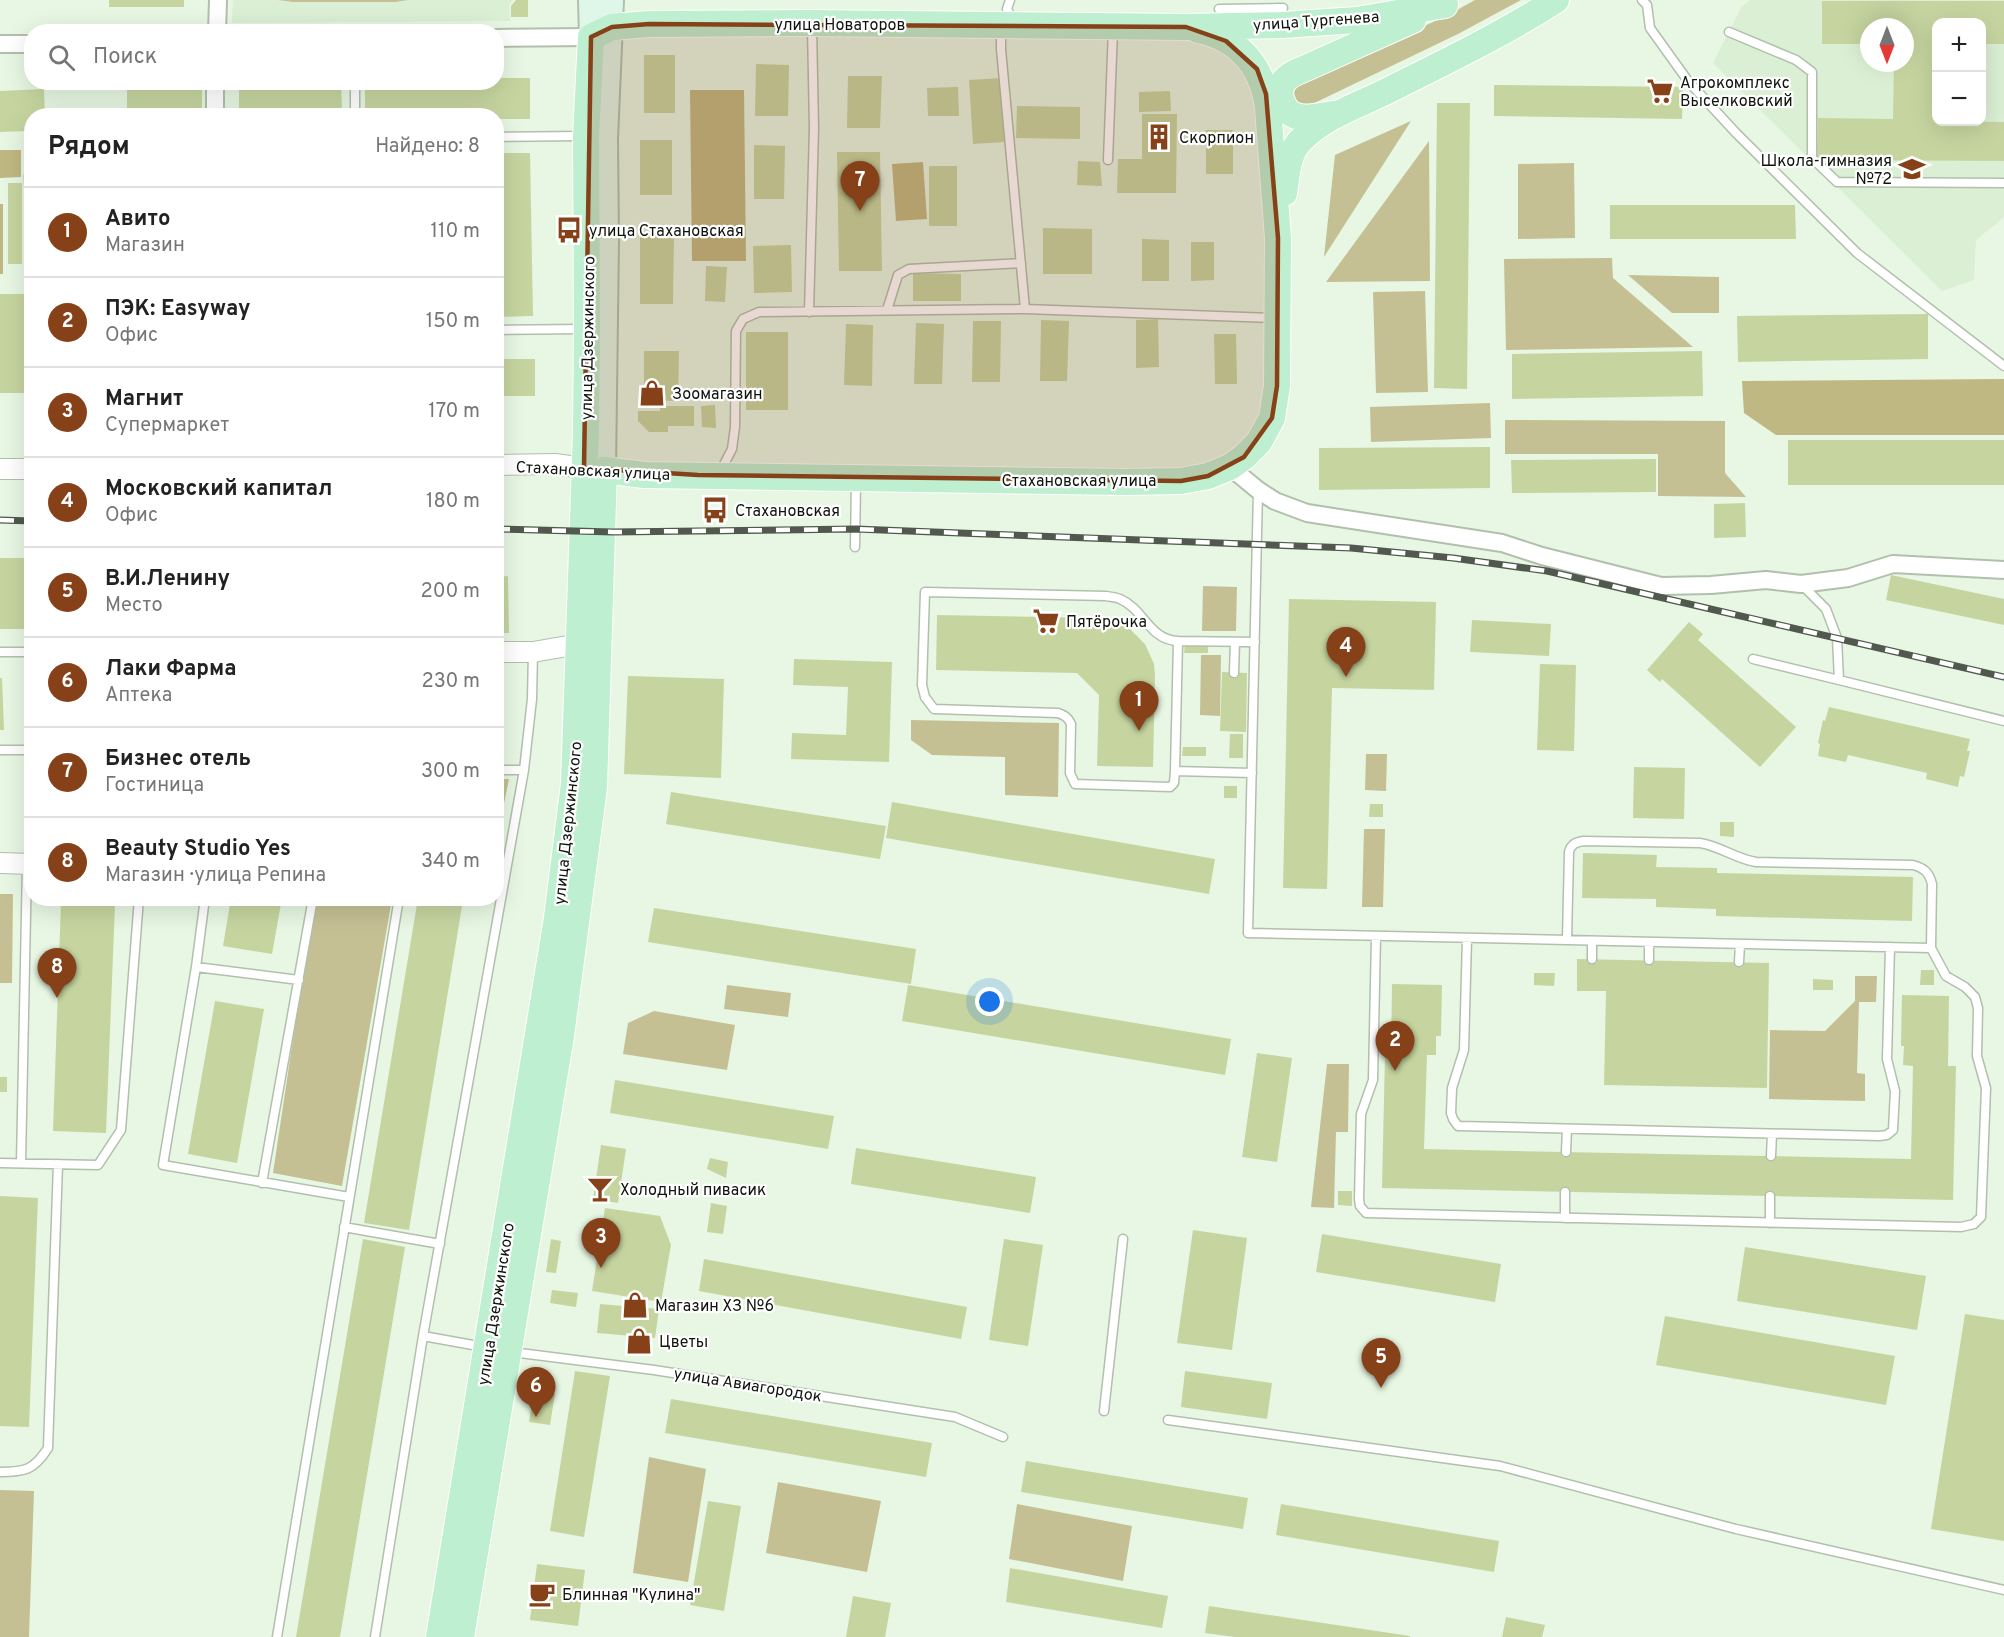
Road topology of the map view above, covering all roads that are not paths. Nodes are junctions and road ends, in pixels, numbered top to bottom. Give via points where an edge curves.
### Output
1 (218, 0) edge
2 (590, 0) edge
3 (612, 0) edge
4 (1010, 0) edge
5 (1556, 0) edge
6 (1642, 0) edge
7 (1450, 3) edge
8 (1219, 9) dead end
9 (1283, 11) edge
10 (811, 23) junction
11 (217, 24) edge
12 (1008, 25) junction
13 (1113, 26) junction
14 (1186, 27) junction
15 (601, 32) junction
16 (1729, 32) dead end
17 (504, 38) edge
18 (0, 44) edge
19 (24, 44) edge
20 (215, 90) edge
21 (355, 90) edge
22 (215, 108) edge
23 (355, 108) edge
24 (1338, 114) junction
25 (586, 136) junction
26 (504, 137) edge
27 (1108, 160) dead end
28 (2004, 183) edge
29 (1278, 238) junction
30 (1021, 263) junction
31 (1025, 309) junction
32 (887, 310) junction
33 (809, 312) junction
34 (1279, 318) junction
35 (587, 329) junction
36 (504, 330) edge
37 (2004, 366) edge
38 (504, 465) edge
39 (1230, 467) junction
40 (0, 469) edge
41 (24, 469) edge
42 (594, 469) junction
43 (717, 476) junction
44 (855, 477) junction
45 (1258, 490) junction
46 (855, 547) dead end
47 (2004, 570) edge
48 (1801, 584) junction
49 (1178, 641) junction
50 (1235, 642) junction
51 (1255, 642) junction
52 (579, 644) junction
53 (0, 652) edge
54 (24, 652) edge
55 (504, 652) edge
56 (533, 652) junction
57 (1753, 659) dead end
58 (1234, 673) dead end
59 (1839, 680) junction
60 (2004, 721) edge
61 (0, 750) edge
62 (24, 750) edge
63 (504, 770) edge
64 (524, 770) junction
65 (1175, 771) junction
66 (1252, 773) junction
67 (0, 863) edge
68 (24, 863) edge
69 (504, 871) edge
70 (28, 906) edge
71 (138, 906) edge
72 (204, 906) edge
73 (313, 906) edge
74 (398, 906) edge
75 (497, 906) edge
76 (1376, 936) junction
77 (1467, 938) junction
78 (1567, 940) junction
79 (1592, 941) junction
80 (1649, 942) junction
81 (1740, 944) junction
82 (1890, 947) junction
83 (1931, 948) junction
84 (1592, 959) dead end
85 (1649, 960) dead end
86 (1739, 962) dead end
87 (196, 967) junction
88 (299, 980) junction
89 (1567, 1129) junction
90 (1772, 1134) junction
91 (1566, 1152) dead end
92 (1771, 1156) dead end
93 (0, 1163) edge
94 (21, 1163) junction
95 (58, 1164) junction
96 (262, 1183) junction
97 (1565, 1192) dead end
98 (1770, 1196) dead end
99 (349, 1197) junction
100 (1565, 1218) junction
101 (1770, 1223) junction
102 (344, 1227) junction
103 (1123, 1239) dead end
104 (440, 1244) junction
105 (423, 1336) junction
106 (498, 1349) junction
107 (1104, 1411) dead end
108 (1168, 1420) dead end
109 (1004, 1437) dead end
110 (0, 1472) edge
111 (2004, 1590) edge
112 (276, 1637) edge
113 (375, 1637) edge
114 (439, 1637) edge
115 (461, 1637) edge

1 - 11 street
2 - 15 main road, улица Дзержинского
3 - 15 main road, улица Дзержинского
4 - 12 lane
5 - 24 main road via 1471,49
6 - 37 lane via 1647,5 1650,28 1688,81 1736,133 1857,253
7 - 9 main road, улица Тургенева via 1357,20
7 - 24 main road, улица Тургенева via 1283,82 1282,102 1291,113 1303,117
8 - 9 lane
9 - 14 main road, улица Тургенева
10 - 12 main road, улица Новаторов
10 - 15 main road, улица Новаторов via 649,24
10 - 33 lane via 814,128
12 - 13 main road, улица Новаторов
12 - 30 lane via 1001,49
13 - 14 main road, улица Новаторов
13 - 27 lane
14 - 29 main road, Стахановская улица via 1209,32 1238,49 1257,69 1266,94
15 - 17 street, улица Новаторов
15 - 25 main road, улица Дзержинского
15 - 42 main road, улица Дзержинского via 607,241
16 - 28 lane via 1796,60 1812,72 1812,158 1837,182
18 - 19 street
20 - 22 street
21 - 23 lane
24 - 29 main road via 1314,129 1292,153
25 - 26 lane
25 - 35 main road, улица Дзержинского
29 - 34 main road, Стахановская улица
30 - 31 lane
30 - 32 lane via 909,269 898,275
31 - 32 lane
31 - 34 lane
32 - 33 lane
33 - 43 lane via 759,312 743,319 736,331 735,428 732,449
34 - 39 main road, Стахановская улица via 1272,418 1259,442
35 - 36 lane
35 - 42 main road, улица Дзержинского
38 - 42 street, Стахановская улица
39 - 44 main road, Стахановская улица via 1181,481
39 - 45 street
40 - 41 street
42 - 43 main road, Стахановская улица via 644,475
42 - 52 main road, улица Дзержинского
42 - 106 main road, улица Дзержинского via 594,787 561,1036
43 - 44 main road, Стахановская улица
44 - 46 lane
45 - 48 street via 1307,513 1502,543 1661,586 1766,580
45 - 51 lane
47 - 48 street via 1893,564 1848,578
48 - 59 lane via 1827,609 1836,638
49 - 50 lane
49 - 65 lane
49 - 65 lane via 1163,639 1120,599 925,592 922,685 934,709 1064,715 1071,724 1070,773 1075,784 1170,787
50 - 51 lane
50 - 58 lane
51 - 66 lane
52 - 56 street
52 - 106 main road, улица Дзержинского via 574,784
53 - 54 lane
55 - 56 street
56 - 64 lane
57 - 59 lane
59 - 60 lane
61 - 62 lane
63 - 64 lane
64 - 69 lane
65 - 66 lane
66 - 76 lane via 1248,933
67 - 68 street
70 - 94 lane
71 - 95 lane via 121,1130 98,1165
72 - 87 lane
73 - 88 lane
74 - 99 lane
75 - 104 lane
76 - 77 lane
76 - 100 lane via 1373,1080 1361,1114 1360,1206 1366,1213 1374,1214
77 - 78 lane
77 - 89 lane via 1464,1050 1453,1080 1453,1119 1458,1126 1466,1127
78 - 79 lane
78 - 83 lane via 1570,846 1584,841 1677,842 1712,845 1756,862 1923,868 1932,884
79 - 80 lane
79 - 84 lane
80 - 81 lane
80 - 85 lane
81 - 82 lane
81 - 86 lane
82 - 83 lane
82 - 90 lane via 1887,1059 1895,1091 1893,1130 1879,1136
83 - 101 lane via 1946,976 1975,997 1978,1008 1977,1056 1986,1088 1982,1217 1961,1227
87 - 88 lane
87 - 96 lane via 163,1166
88 - 96 lane
89 - 90 lane
89 - 91 lane
90 - 92 lane
93 - 94 lane
94 - 95 lane
95 - 110 lane via 48,1448 38,1463 21,1472
96 - 99 lane
97 - 100 lane
98 - 101 lane
99 - 102 lane
100 - 101 lane
102 - 104 lane
102 - 112 lane
103 - 107 lane
104 - 105 lane
105 - 106 lane, улица Авиагородок
105 - 113 lane
106 - 109 lane, улица Авиагородок via 955,1417
106 - 114 main road, улица Дзержинского
106 - 115 main road, улица Дзержинского
108 - 111 lane via 1500,1466 1736,1529

